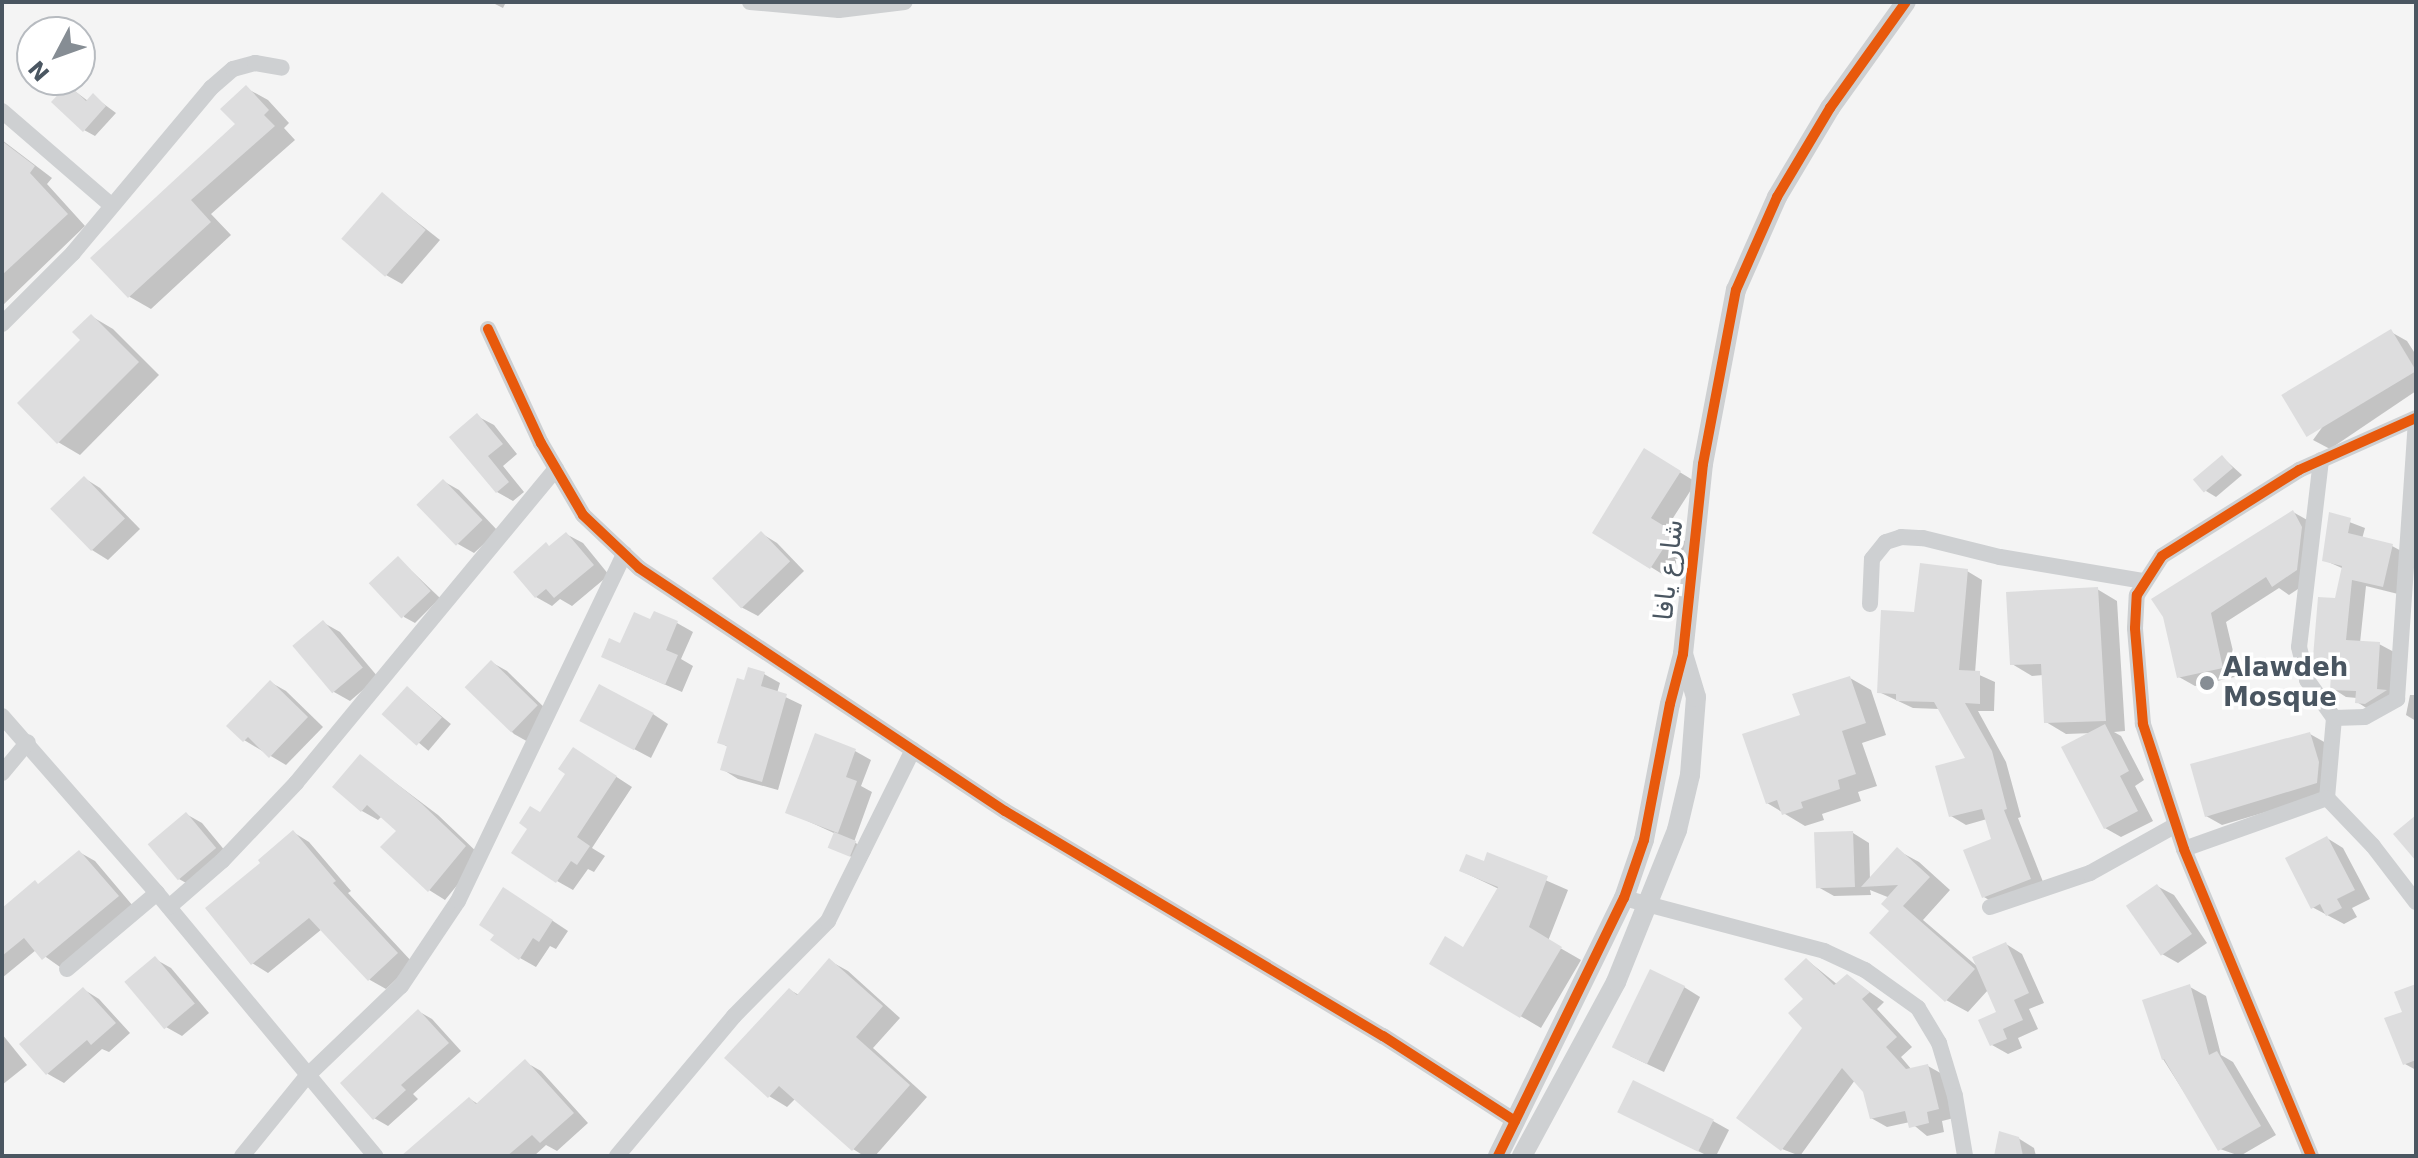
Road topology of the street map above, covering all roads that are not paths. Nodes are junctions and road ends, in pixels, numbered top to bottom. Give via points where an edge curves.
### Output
1 (750, 2) edge
2 (905, 2) edge
3 (1906, 2) edge
4 (282, 68) dead end
5 (2, 111) edge
6 (112, 206) junction
7 (2, 324) edge
8 (488, 329) dead end
9 (2416, 419) edge
10 (2321, 460) junction
11 (556, 469) junction
12 (624, 554) junction
13 (2144, 581) junction
14 (1870, 604) dead end
15 (1683, 654) junction
16 (2, 716) edge
17 (2334, 718) junction
18 (28, 742) junction
19 (913, 750) junction
20 (2, 773) edge
21 (2327, 798) junction
22 (2176, 825) junction
23 (2184, 849) junction
24 (157, 893) junction
25 (1624, 898) junction
26 (2416, 902) edge
27 (1649, 905) junction
28 (169, 907) junction
29 (1990, 907) dead end
30 (67, 969) dead end
31 (307, 1076) junction
32 (1515, 1121) junction
33 (368, 1153) edge
34 (242, 1156) edge
35 (617, 1156) edge
36 (1498, 1156) edge
37 (1522, 1156) edge
38 (1965, 1156) edge
39 (2311, 1156) edge

1 - 2 street via 839,10
3 - 15 street, شارع يافا via 1830,108 1777,197 1736,290 1703,464
4 - 6 street via 255,63 233,69
5 - 6 street
6 - 7 street
8 - 11 street
9 - 10 street
9 - 17 street via 2397,699 2365,717
10 - 13 street via 2162,556
10 - 17 street via 2299,647 2307,680
11 - 12 street via 583,515
11 - 28 street via 296,783 222,861
12 - 19 street
12 - 31 street via 458,901 401,986
13 - 14 street via 1901,537 1886,542 1872,559
13 - 22 street via 2137,595 2135,628 2143,724
15 - 25 street, شارع يافا via 1644,840
15 - 27 street via 1696,697 1690,775 1677,830
16 - 18 street
17 - 21 street
18 - 20 street
18 - 24 street
19 - 32 street
19 - 35 street via 828,921 734,1016
21 - 23 street
21 - 26 street
22 - 23 street
22 - 29 street via 2090,873
23 - 39 street
24 - 28 street
24 - 30 street
25 - 27 street
25 - 32 street, شارع يافا
27 - 37 street via 1616,982
27 - 38 street via 1824,951 1865,970 1918,1008 1939,1043
28 - 31 street
31 - 33 street
31 - 34 street
32 - 36 street, شارع يافا

